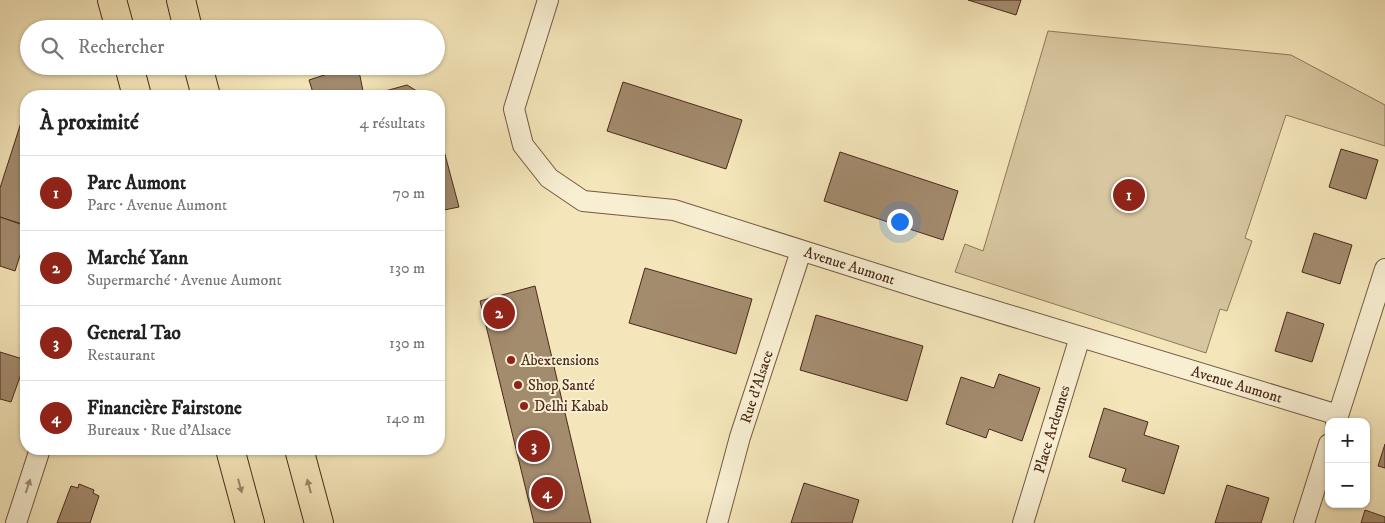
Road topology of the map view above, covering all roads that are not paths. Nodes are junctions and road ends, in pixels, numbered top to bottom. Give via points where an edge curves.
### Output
1 (112, 0) edge
2 (181, 0) edge
3 (548, 0) edge
4 (118, 20) edge
5 (186, 20) edge
6 (132, 75) edge
7 (200, 75) edge
8 (136, 90) edge
9 (204, 90) edge
10 (801, 251) junction
11 (1385, 269) edge
12 (1380, 300) edge
13 (1080, 337) junction
14 (1334, 418) edge
15 (1337, 418) edge
16 (38, 455) edge
17 (232, 455) edge
18 (301, 455) edge
19 (1325, 457) edge
20 (16, 523) edge
21 (250, 523) edge
22 (319, 523) edge
23 (717, 523) edge
24 (1022, 523) edge
25 (1304, 523) edge

1 - 4 main road
2 - 5 main road
3 - 10 street, Avenue Aumont via 514,109 523,145 549,178 583,201 674,210
6 - 8 main road
7 - 9 main road
10 - 13 street, Avenue Aumont
10 - 23 street, Rue d'Alsace via 740,437
11 - 12 street
12 - 15 street
13 - 14 street, Avenue Aumont
13 - 24 street, Place Ardennes
20 -> 16 street
17 -> 21 main road
22 -> 18 main road
19 - 25 street

